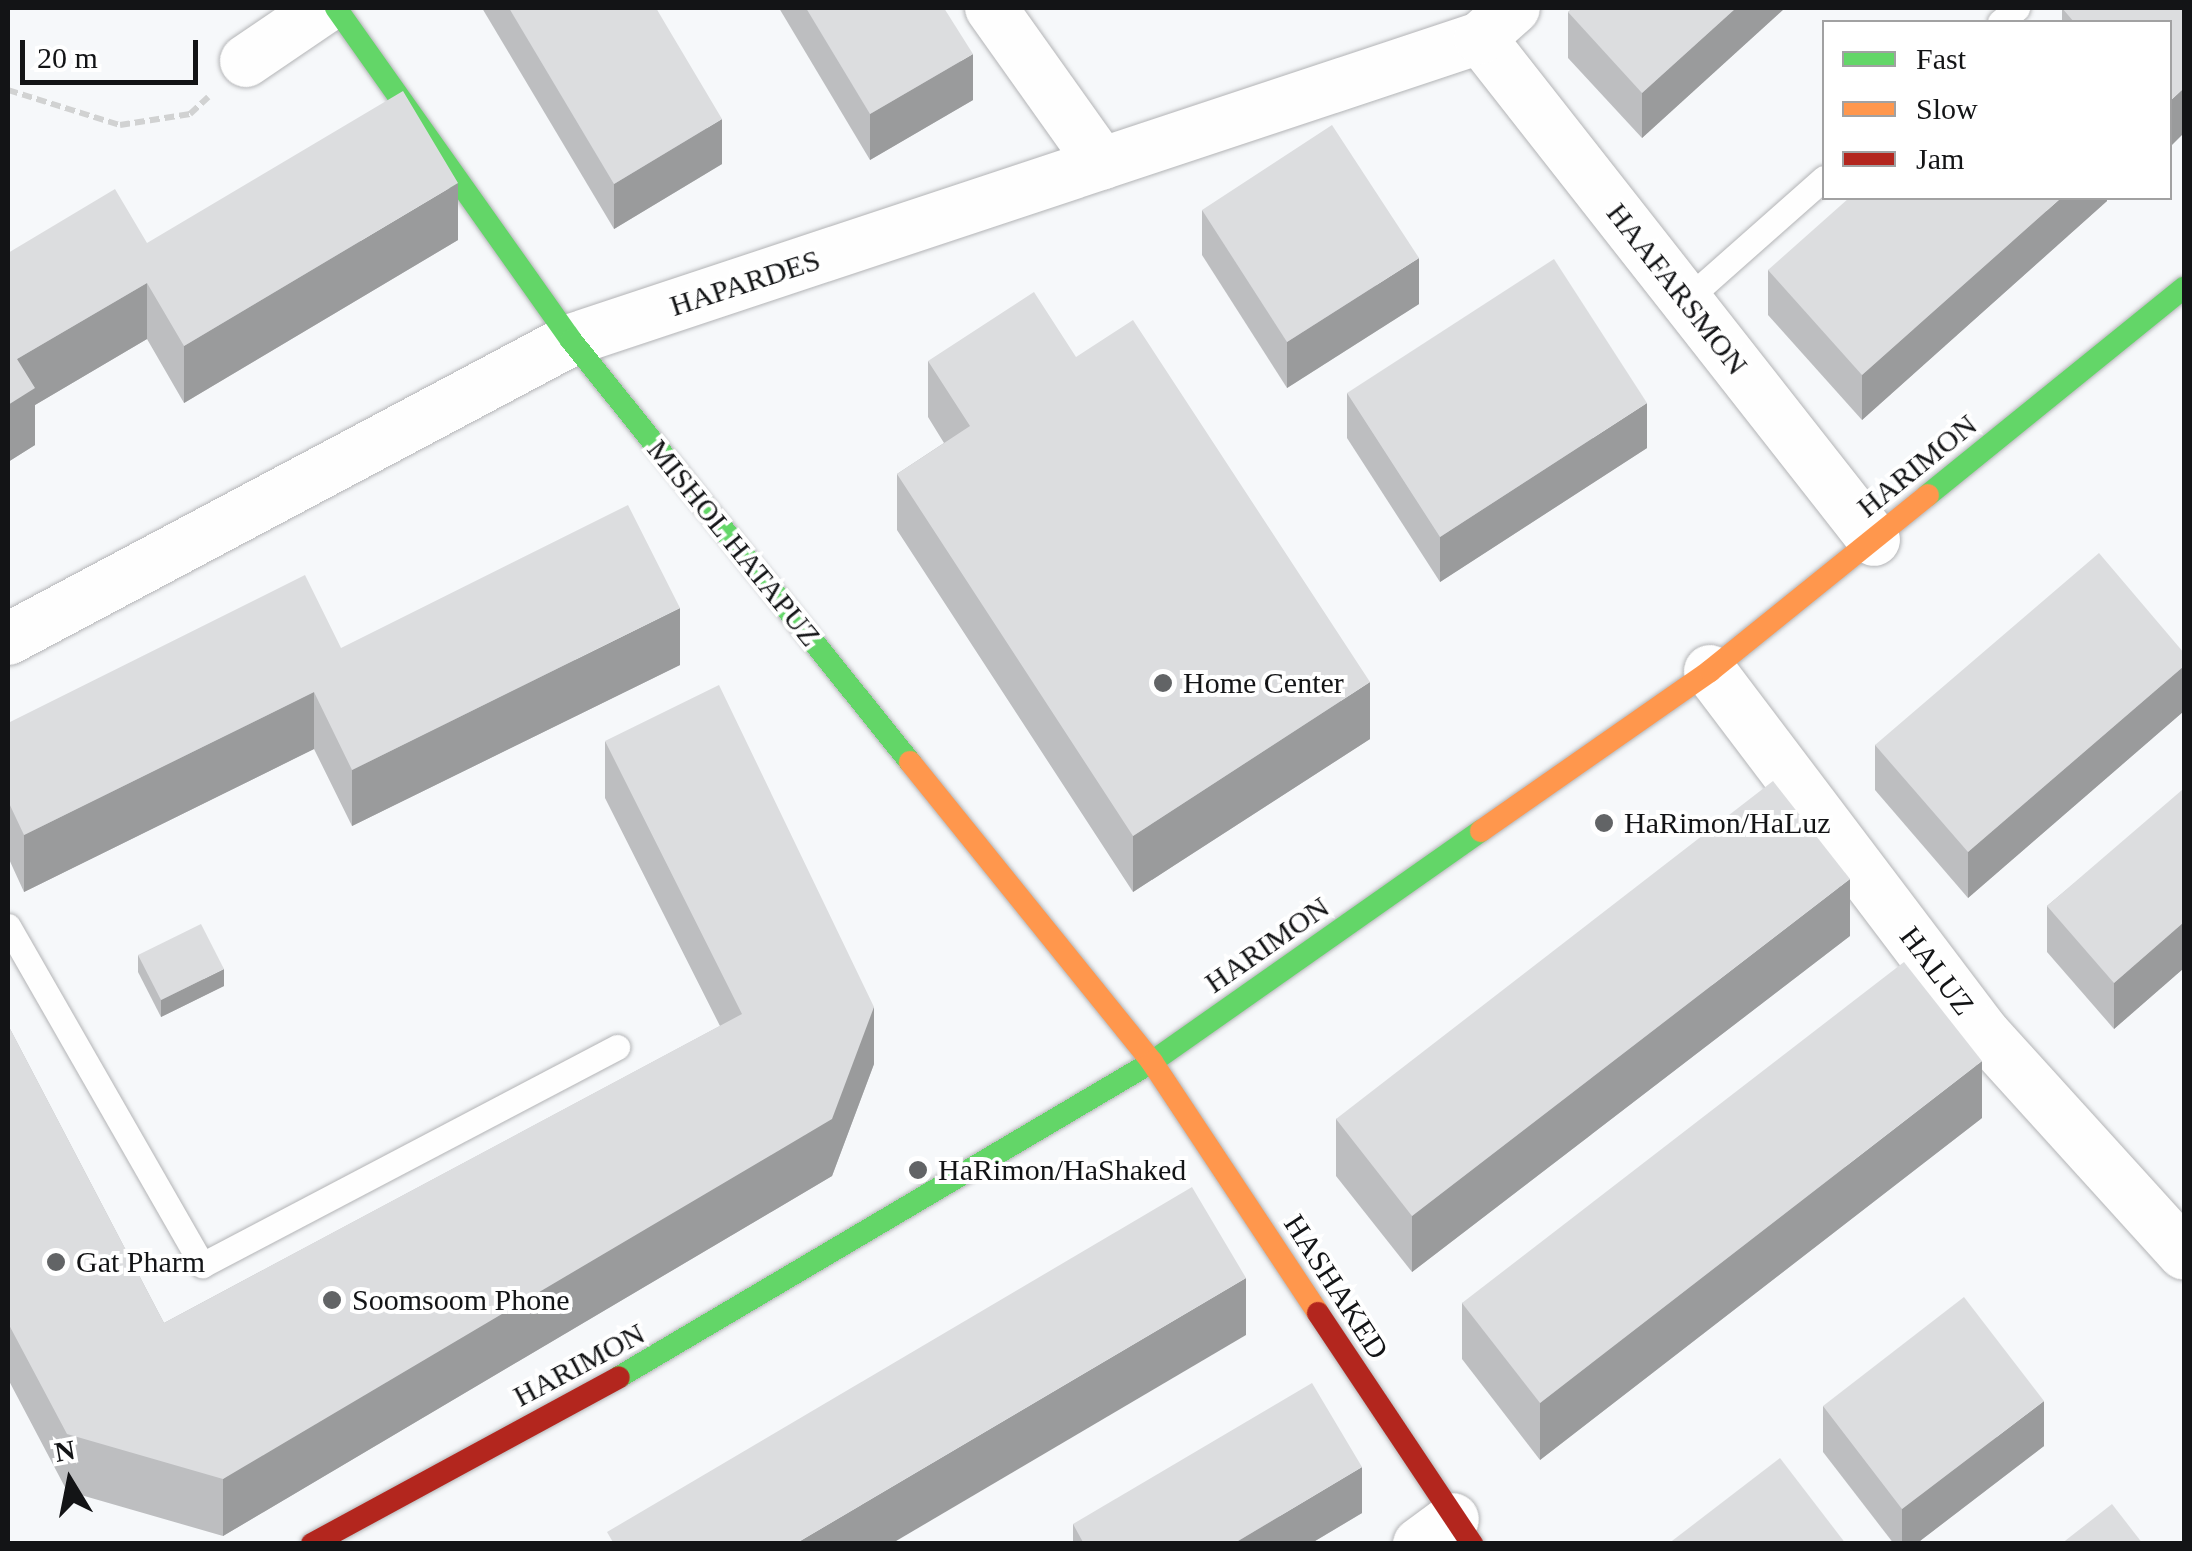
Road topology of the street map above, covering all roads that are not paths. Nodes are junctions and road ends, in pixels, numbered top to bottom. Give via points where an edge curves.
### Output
1 (324, 8) edge
2 (336, 8) edge
3 (991, 8) edge
4 (1497, 23) edge
5 (246, 61) road end
6 (1102, 164) junction
7 (1822, 180) edge
8 (2184, 288) edge
9 (1686, 300) junction
10 (571, 340) junction
11 (1874, 540) junction
12 (8, 639) edge
13 (1710, 671) junction
14 (8, 926) edge
15 (617, 1047) dead end
16 (1152, 1062) junction
17 (2184, 1254) edge
18 (1448, 1535) edge
19 (312, 1544) edge

1 - 5 street
2 - 10 street, MISHOL HATAPUZ
3 - 6 street
4 - 6 street, HAPARDES
4 - 9 street, HAAFARSMON
6 - 10 street, HAPARDES
7 - 9 lane
8 - 11 street, HARIMON
9 - 11 street, HAAFARSMON
10 - 12 street, HAPARDES
10 - 16 street, MISHOL HATAPUZ
11 - 13 street, HARIMON
13 - 16 street, HARIMON
13 - 17 street, HALUZ via 1983,1032
14 - 15 lane via 202,1265
16 - 18 street, HASHAKED
16 - 19 street, HARIMON via 670,1350

